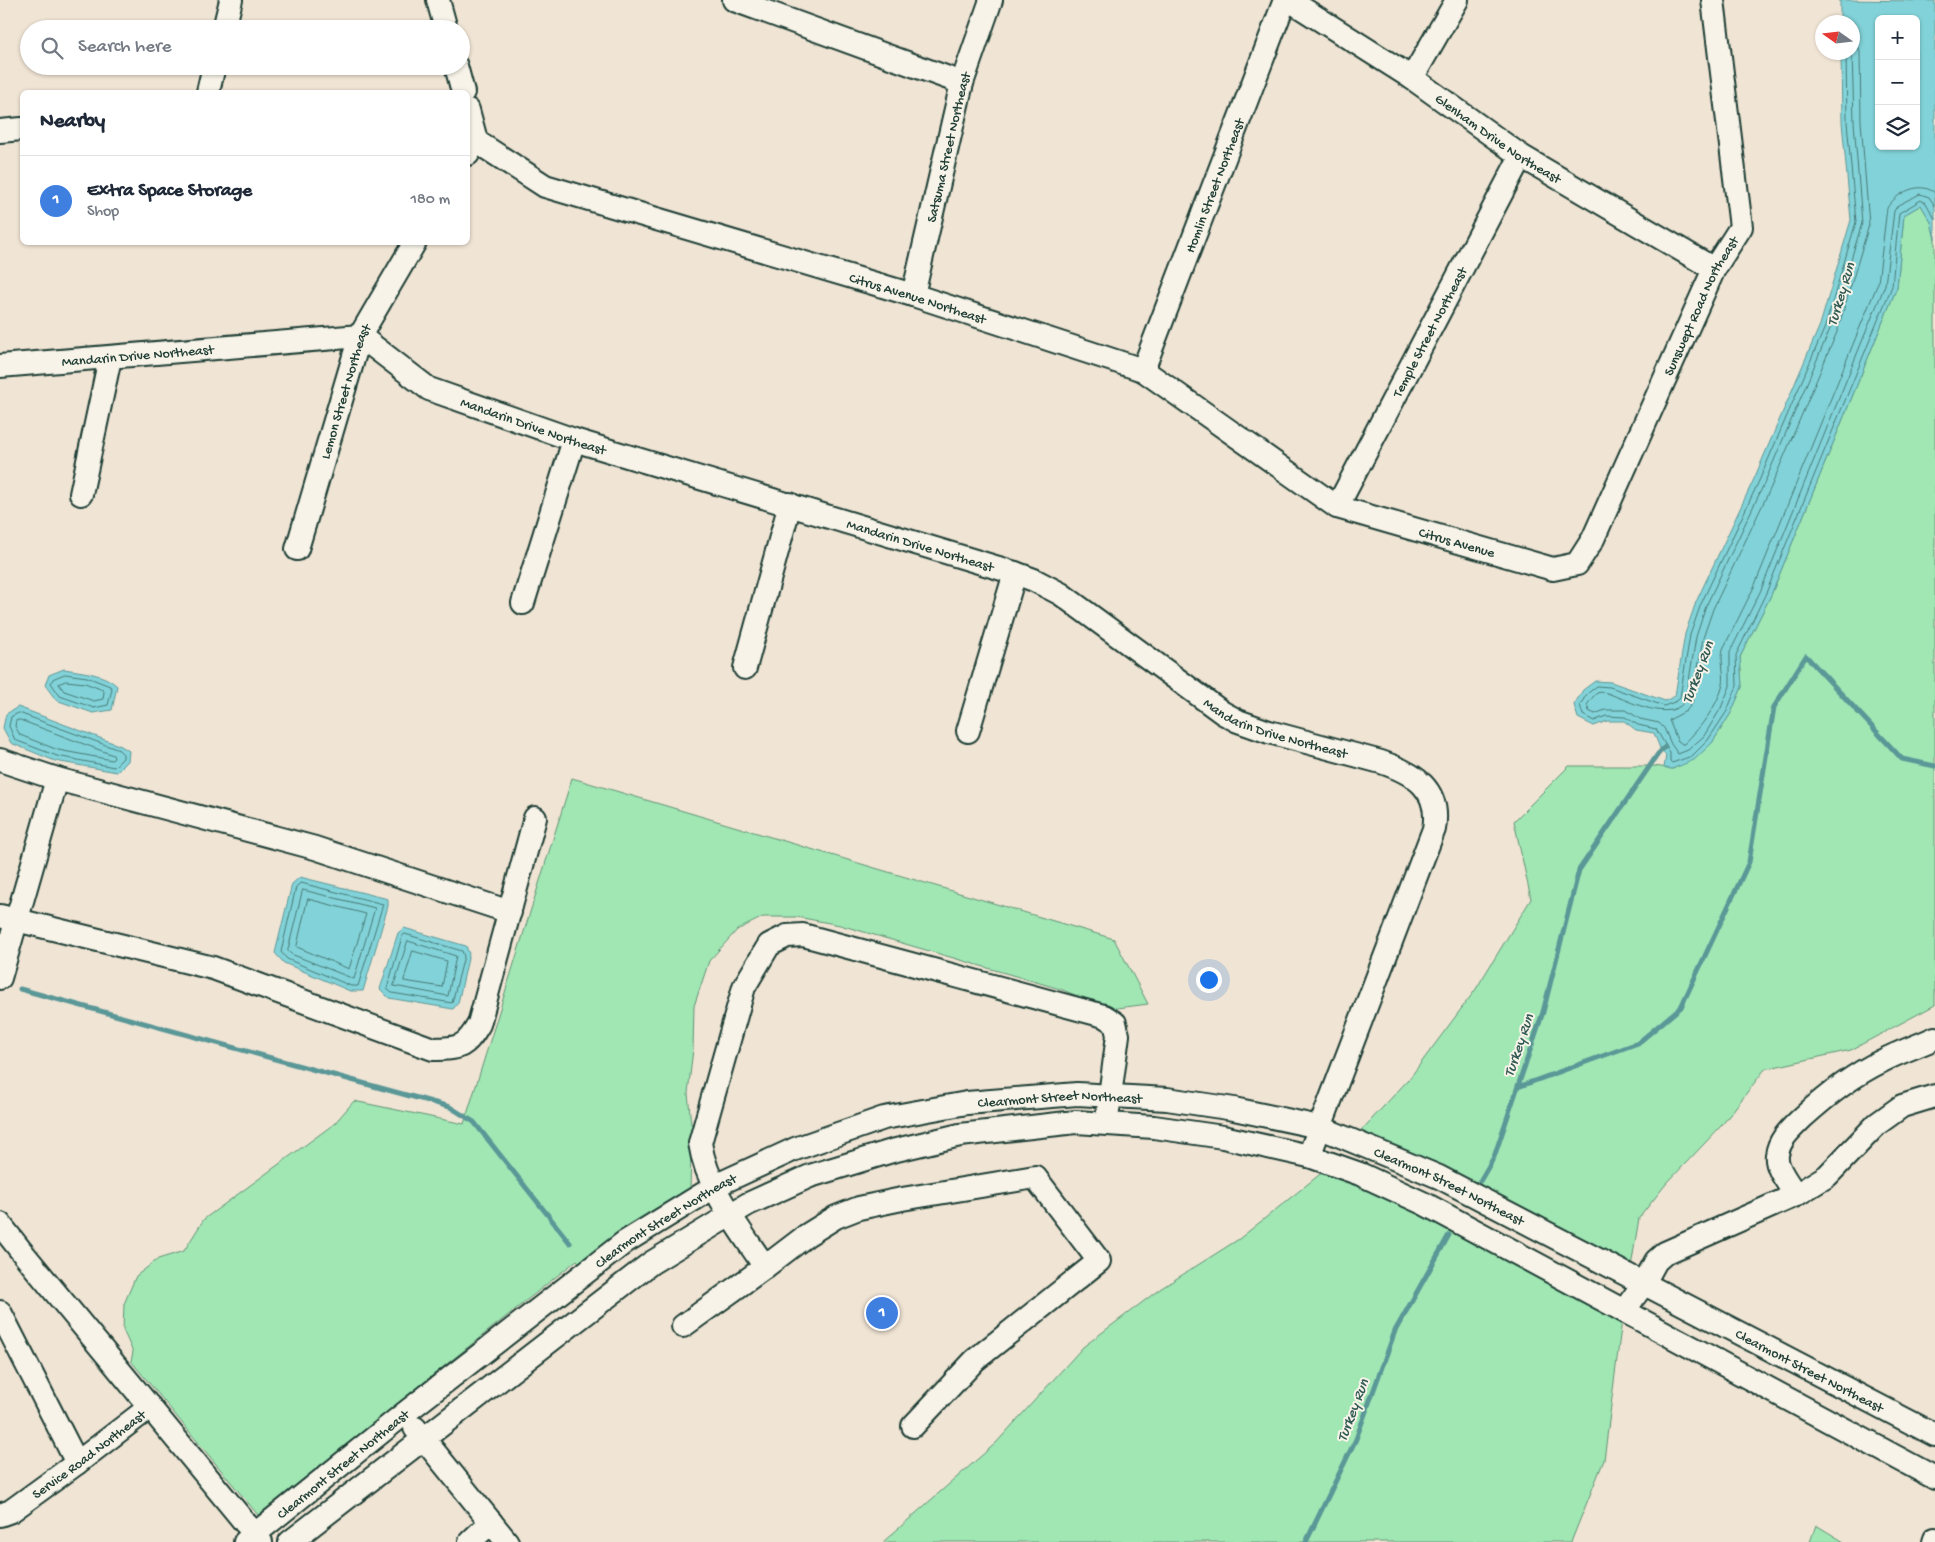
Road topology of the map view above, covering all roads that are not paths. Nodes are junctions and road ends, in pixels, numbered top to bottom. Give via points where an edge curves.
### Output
1 (231, 0) edge
2 (438, 0) edge
3 (734, 0) edge
4 (991, 0) edge
5 (1285, 0) edge
6 (1289, 0) edge
7 (1457, 0) edge
8 (1713, 0) edge
9 (226, 20) edge
10 (444, 20) edge
11 (212, 75) edge
12 (458, 75) edge
13 (1412, 78) junction
14 (962, 83) junction
15 (208, 90) edge
16 (462, 90) edge
17 (20, 129) edge
18 (0, 131) edge
19 (470, 144) edge
20 (1521, 156) junction
21 (413, 245) edge
22 (1714, 269) junction
23 (913, 295) junction
24 (360, 336) junction
25 (110, 358) junction
26 (0, 366) edge
27 (1143, 370) junction
28 (574, 440) junction
29 (81, 494) dead end
30 (790, 504) junction
31 (1337, 507) junction
32 (297, 549) dead end
33 (1577, 564) joint
34 (1014, 573) junction
35 (523, 603) dead end
36 (745, 668) dead end
37 (968, 731) dead end
38 (0, 760) edge
39 (57, 779) junction
40 (535, 818) dead end
41 (510, 912) junction
42 (9, 918) edge
43 (0, 978) edge
44 (1935, 1038) edge
45 (1110, 1096) junction
46 (1935, 1096) edge
47 (1107, 1124) junction
48 (1320, 1127) junction
49 (1309, 1156) junction
50 (715, 1187) junction
51 (1796, 1195) junction
52 (731, 1215) junction
53 (0, 1224) edge
54 (764, 1267) junction
55 (1644, 1284) junction
56 (1624, 1311) junction
57 (0, 1312) edge
58 (683, 1326) dead end
59 (150, 1407) junction
60 (405, 1413) junction
61 (913, 1426) dead end
62 (1935, 1435) edge
63 (423, 1439) junction
64 (77, 1464) junction
65 (1935, 1478) edge
66 (0, 1515) edge
67 (491, 1522) junction
68 (253, 1539) edge
69 (290, 1542) edge
70 (470, 1542) edge
71 (506, 1542) edge

1 - 9 street
2 - 10 street
3 - 14 street
4 - 14 street, Satsuma Street Northeast
5 - 27 street, Homlin Street Northeast
6 - 13 street, Glenham Drive Northeast
7 - 13 street
8 - 22 street, Sunswept Road Northeast via 1741,227
11 - 15 street
12 - 16 street
13 - 20 street, Glenham Drive Northeast
14 - 23 street, Satsuma Street Northeast
17 - 18 street
19 - 23 street, Citrus Avenue Northeast via 545,186
20 - 22 street, Glenham Drive Northeast
20 - 31 street, Temple Street Northeast
21 - 24 street, Lemon Street Northeast
22 - 33 street, Sunswept Road Northeast via 1593,539
23 - 27 street, Citrus Avenue Northeast
24 - 25 street, Mandarin Drive Northeast
24 - 28 street, Mandarin Drive Northeast via 428,388
24 - 32 street, Lemon Street Northeast
25 - 26 street, Mandarin Drive Northeast
25 - 29 street
27 - 31 street, Citrus Avenue Northeast
28 - 30 street, Mandarin Drive Northeast
28 - 35 street
30 - 34 street, Mandarin Drive Northeast
30 - 36 street
31 - 33 street, Citrus Avenue via 1553,569
34 - 37 street
34 - 48 street, Mandarin Drive Northeast via 1061,594 1223,713 1269,732 1398,767 1419,782 1433,798 1436,815 1429,846
38 - 39 street
39 - 41 street via 316,848
39 - 42 street
40 - 41 street
41 - 42 street via 479,1024 470,1040 454,1049 433,1049 213,968
42 - 43 street
44 - 51 street via 1882,1061 1843,1084 1787,1132 1776,1157
45 - 47 street
45 - 48 street, Clearmont Street Northeast via 1167,1099
45 - 50 street, Clearmont Street Northeast via 1076,1094 967,1103 884,1118 795,1149
45 - 50 street via 1118,1035 1115,1023 1104,1016 803,936 787,936 769,945 744,987 700,1143 703,1160
46 - 51 street via 1902,1106 1877,1124 1827,1176
47 - 49 street, Clearmont Street Northeast via 1223,1137
47 - 52 street, Clearmont Street Northeast via 1076,1122 960,1135 892,1151 810,1176
48 - 49 street, Mandarin Drive Northeast
48 - 55 street, Clearmont Street Northeast via 1439,1176
49 - 56 street, Clearmont Street Northeast via 1360,1174 1425,1204
50 - 52 street
50 - 60 street, Clearmont Street Northeast via 625,1242
51 - 55 street via 1665,1253 1656,1261
52 - 54 street
52 - 63 street, Clearmont Street Northeast via 651,1263
53 - 59 street
54 - 58 street
54 - 61 street via 836,1216 859,1208 1035,1177 1099,1261 975,1360
55 - 56 street
55 - 62 street, Clearmont Street Northeast
56 - 65 street, Clearmont Street Northeast
57 - 64 street
59 - 64 street, Service Road Northeast
59 - 68 street
60 - 63 street
60 - 68 street, Clearmont Street Northeast
63 - 67 street
63 - 69 street, Clearmont Street Northeast
64 - 66 street, Service Road Northeast via 11,1511
67 - 70 street
67 - 71 street

